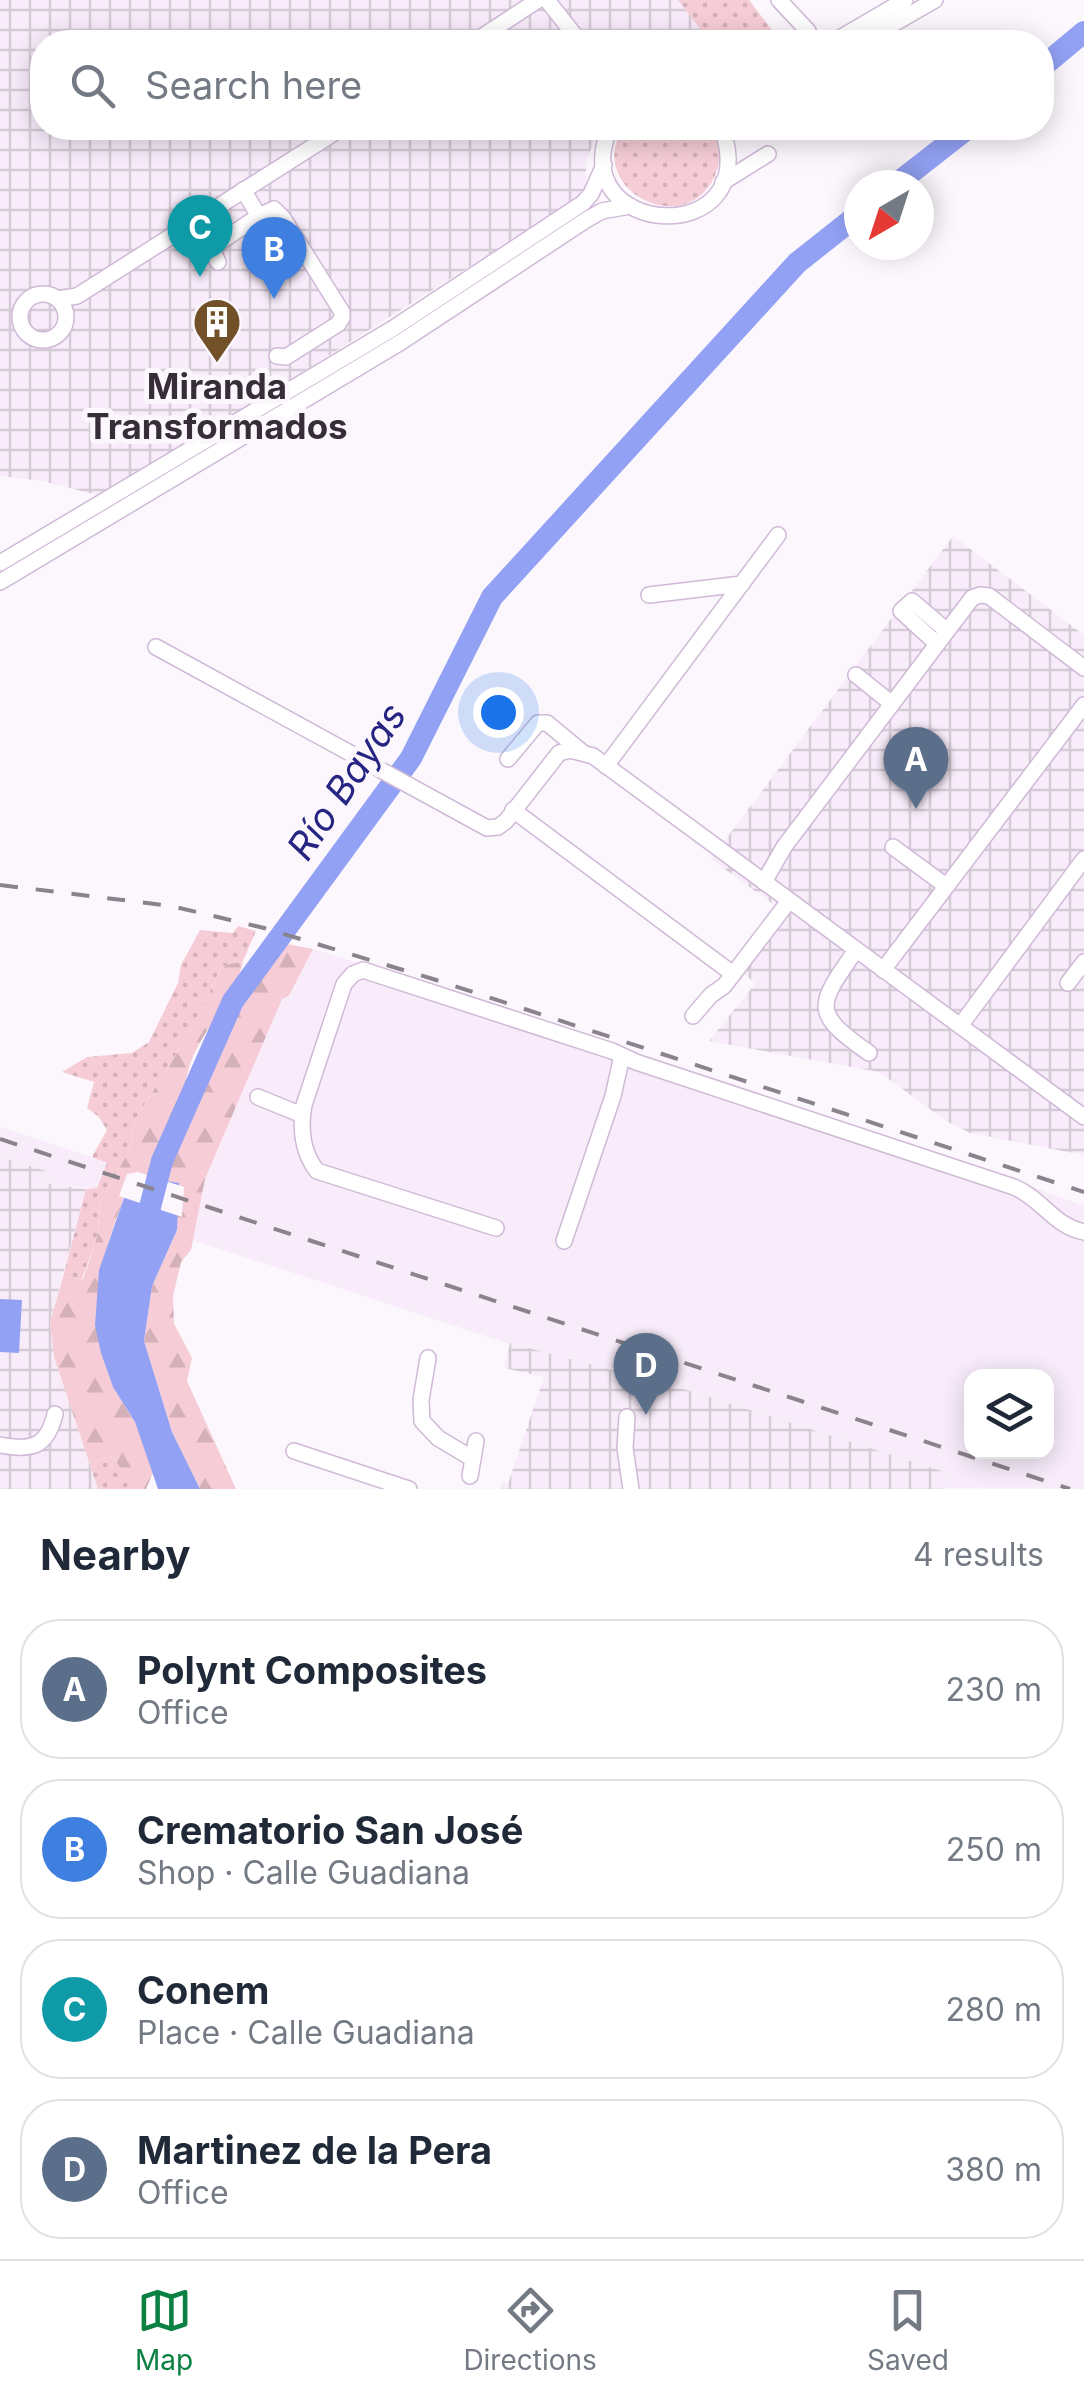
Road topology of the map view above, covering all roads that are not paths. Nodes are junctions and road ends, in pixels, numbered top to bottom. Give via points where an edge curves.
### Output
1 (538, 0) edge
2 (547, 0) edge
3 (905, 0) edge
4 (935, 0) edge
5 (781, 1) edge
6 (492, 30) edge
7 (571, 30) edge
8 (807, 30) edge
9 (854, 30) edge
10 (883, 30) edge
11 (323, 140) edge
12 (606, 140) edge
13 (726, 140) edge
14 (731, 140) edge
15 (728, 147) junction
16 (768, 154) dead end
17 (604, 166) junction
18 (723, 182) junction
19 (243, 190) junction
20 (630, 206) junction
21 (259, 216) junction
22 (218, 262) dead end
23 (76, 296) junction
24 (58, 299) junction
25 (66, 314) junction
26 (278, 356) dead end
27 (778, 535) dead end
28 (0, 563) edge
29 (0, 582) edge
30 (742, 584) junction
31 (649, 595) dead end
32 (156, 647) dead end
33 (1084, 668) edge
34 (856, 675) dead end
35 (891, 703) junction
36 (1084, 704) edge
37 (582, 752) junction
38 (508, 759) dead end
39 (606, 766) junction
40 (513, 810) junction
41 (893, 847) dead end
42 (1084, 858) edge
43 (764, 882) junction
44 (946, 886) junction
45 (789, 900) junction
46 (856, 950) junction
47 (1084, 962) edge
48 (883, 970) junction
49 (733, 974) junction
50 (1068, 983) dead end
51 (694, 1016) dead end
52 (960, 1026) junction
53 (869, 1053) dead end
54 (622, 1056) junction
55 (258, 1097) dead end
56 (302, 1115) junction
57 (1084, 1118) edge
58 (496, 1228) dead end
59 (1084, 1232) edge
60 (564, 1241) dead end
61 (428, 1358) dead end
62 (55, 1414) dead end
63 (627, 1418) dead end
64 (476, 1441) dead end
65 (0, 1445) edge
66 (294, 1451) dead end
67 (472, 1459) junction
68 (470, 1476) dead end
69 (409, 1489) edge
70 (630, 1489) edge

1 - 6 street
2 - 7 street
3 - 9 street
4 - 10 street
5 - 8 street
11 - 19 street
12 - 17 street
13 - 15 street
14 - 15 street
15 - 18 street
16 - 18 street
17 - 20 street
17 - 28 street via 583,203 494,264
18 - 20 street via 703,206 676,217 650,216
19 - 21 street
19 - 23 street
20 - 29 street via 586,220 386,351
21 - 22 street via 217,244
21 - 26 street via 274,209 284,218 342,312 338,324
23 - 24 street
23 - 25 street
24 - 25 street
24 - 25 street via 28,299 20,313 23,328 48,340 64,328
27 - 30 street
30 - 31 street
30 - 39 street
32 - 40 street via 487,828
33 - 35 street via 980,594
34 - 35 street
35 - 43 street
36 - 44 street
37 - 38 street via 538,722
37 - 39 street
37 - 40 street via 559,753
39 - 43 street
40 - 49 street
41 - 44 street
42 - 52 street
43 - 45 street
44 - 48 street
45 - 46 street
45 - 49 street
46 - 48 street
46 - 53 street via 824,1005 833,1025
47 - 50 street
48 - 52 street
49 - 51 street
52 - 57 street
54 - 56 street via 362,970 344,984
54 - 59 street via 1014,1186 1064,1225
54 - 60 street
55 - 56 street
56 - 58 street via 306,1149 317,1170
61 - 67 street via 422,1421
62 - 65 street via 42,1442
63 - 70 street
64 - 67 street
66 - 69 street
67 - 68 street

